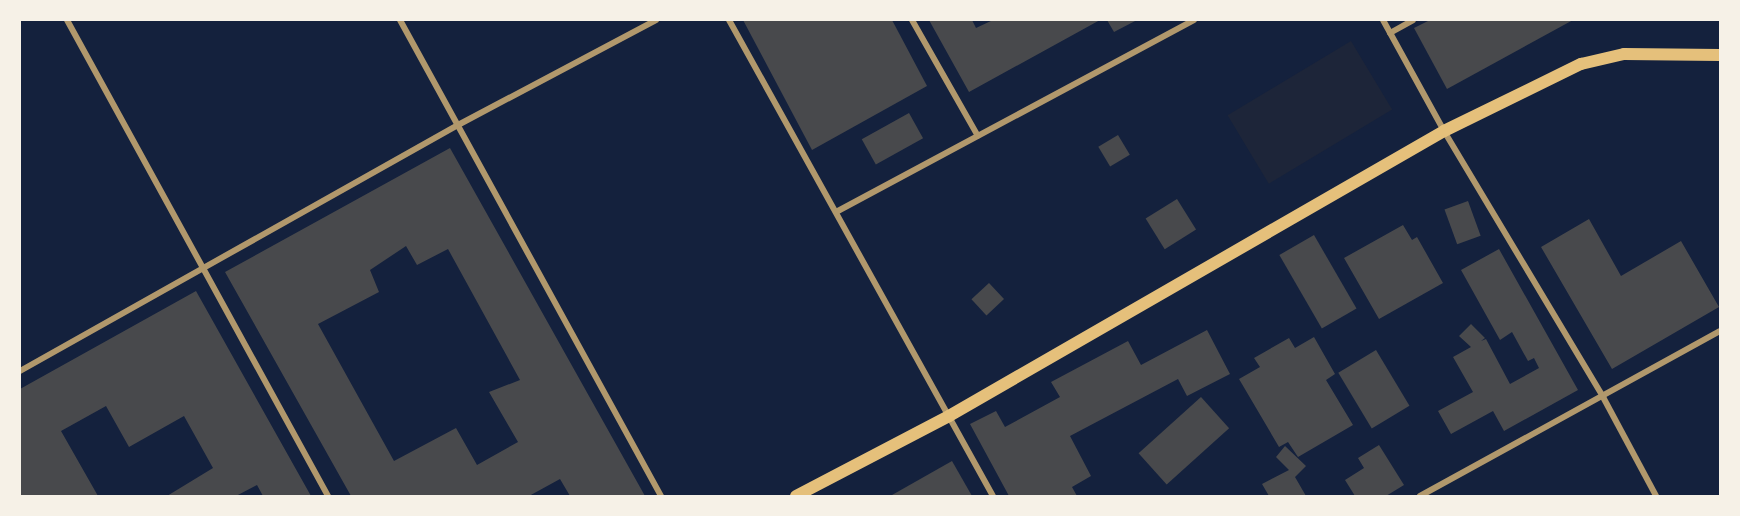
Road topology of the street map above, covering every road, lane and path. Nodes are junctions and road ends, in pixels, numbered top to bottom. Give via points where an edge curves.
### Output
1 (67, 20) edge
2 (400, 20) edge
3 (656, 20) edge
4 (729, 20) edge
5 (912, 20) edge
6 (1194, 20) edge
7 (1383, 20) edge
8 (1413, 20) edge
9 (1390, 33) junction
10 (1720, 55) edge
11 (459, 125) junction
12 (1444, 131) junction
13 (978, 136) junction
14 (836, 212) junction
15 (202, 270) junction
16 (1720, 331) edge
17 (20, 371) edge
18 (1603, 397) junction
19 (949, 416) junction
20 (328, 496) edge
21 (661, 496) edge
22 (796, 496) edge
23 (993, 496) edge
24 (1420, 496) edge
25 (1656, 496) edge

1 - 15 street
2 - 11 street
3 - 11 street
4 - 14 street
5 - 13 street
6 - 13 street
7 - 9 street
8 - 9 street
9 - 12 street
10 - 12 main road via 1624,54 1581,64
11 - 15 street
11 - 21 street
12 - 18 street
12 - 19 main road
13 - 14 street
14 - 19 street
15 - 17 street
15 - 20 street
16 - 18 street
18 - 24 street
18 - 25 street
19 - 22 main road
19 - 23 street

